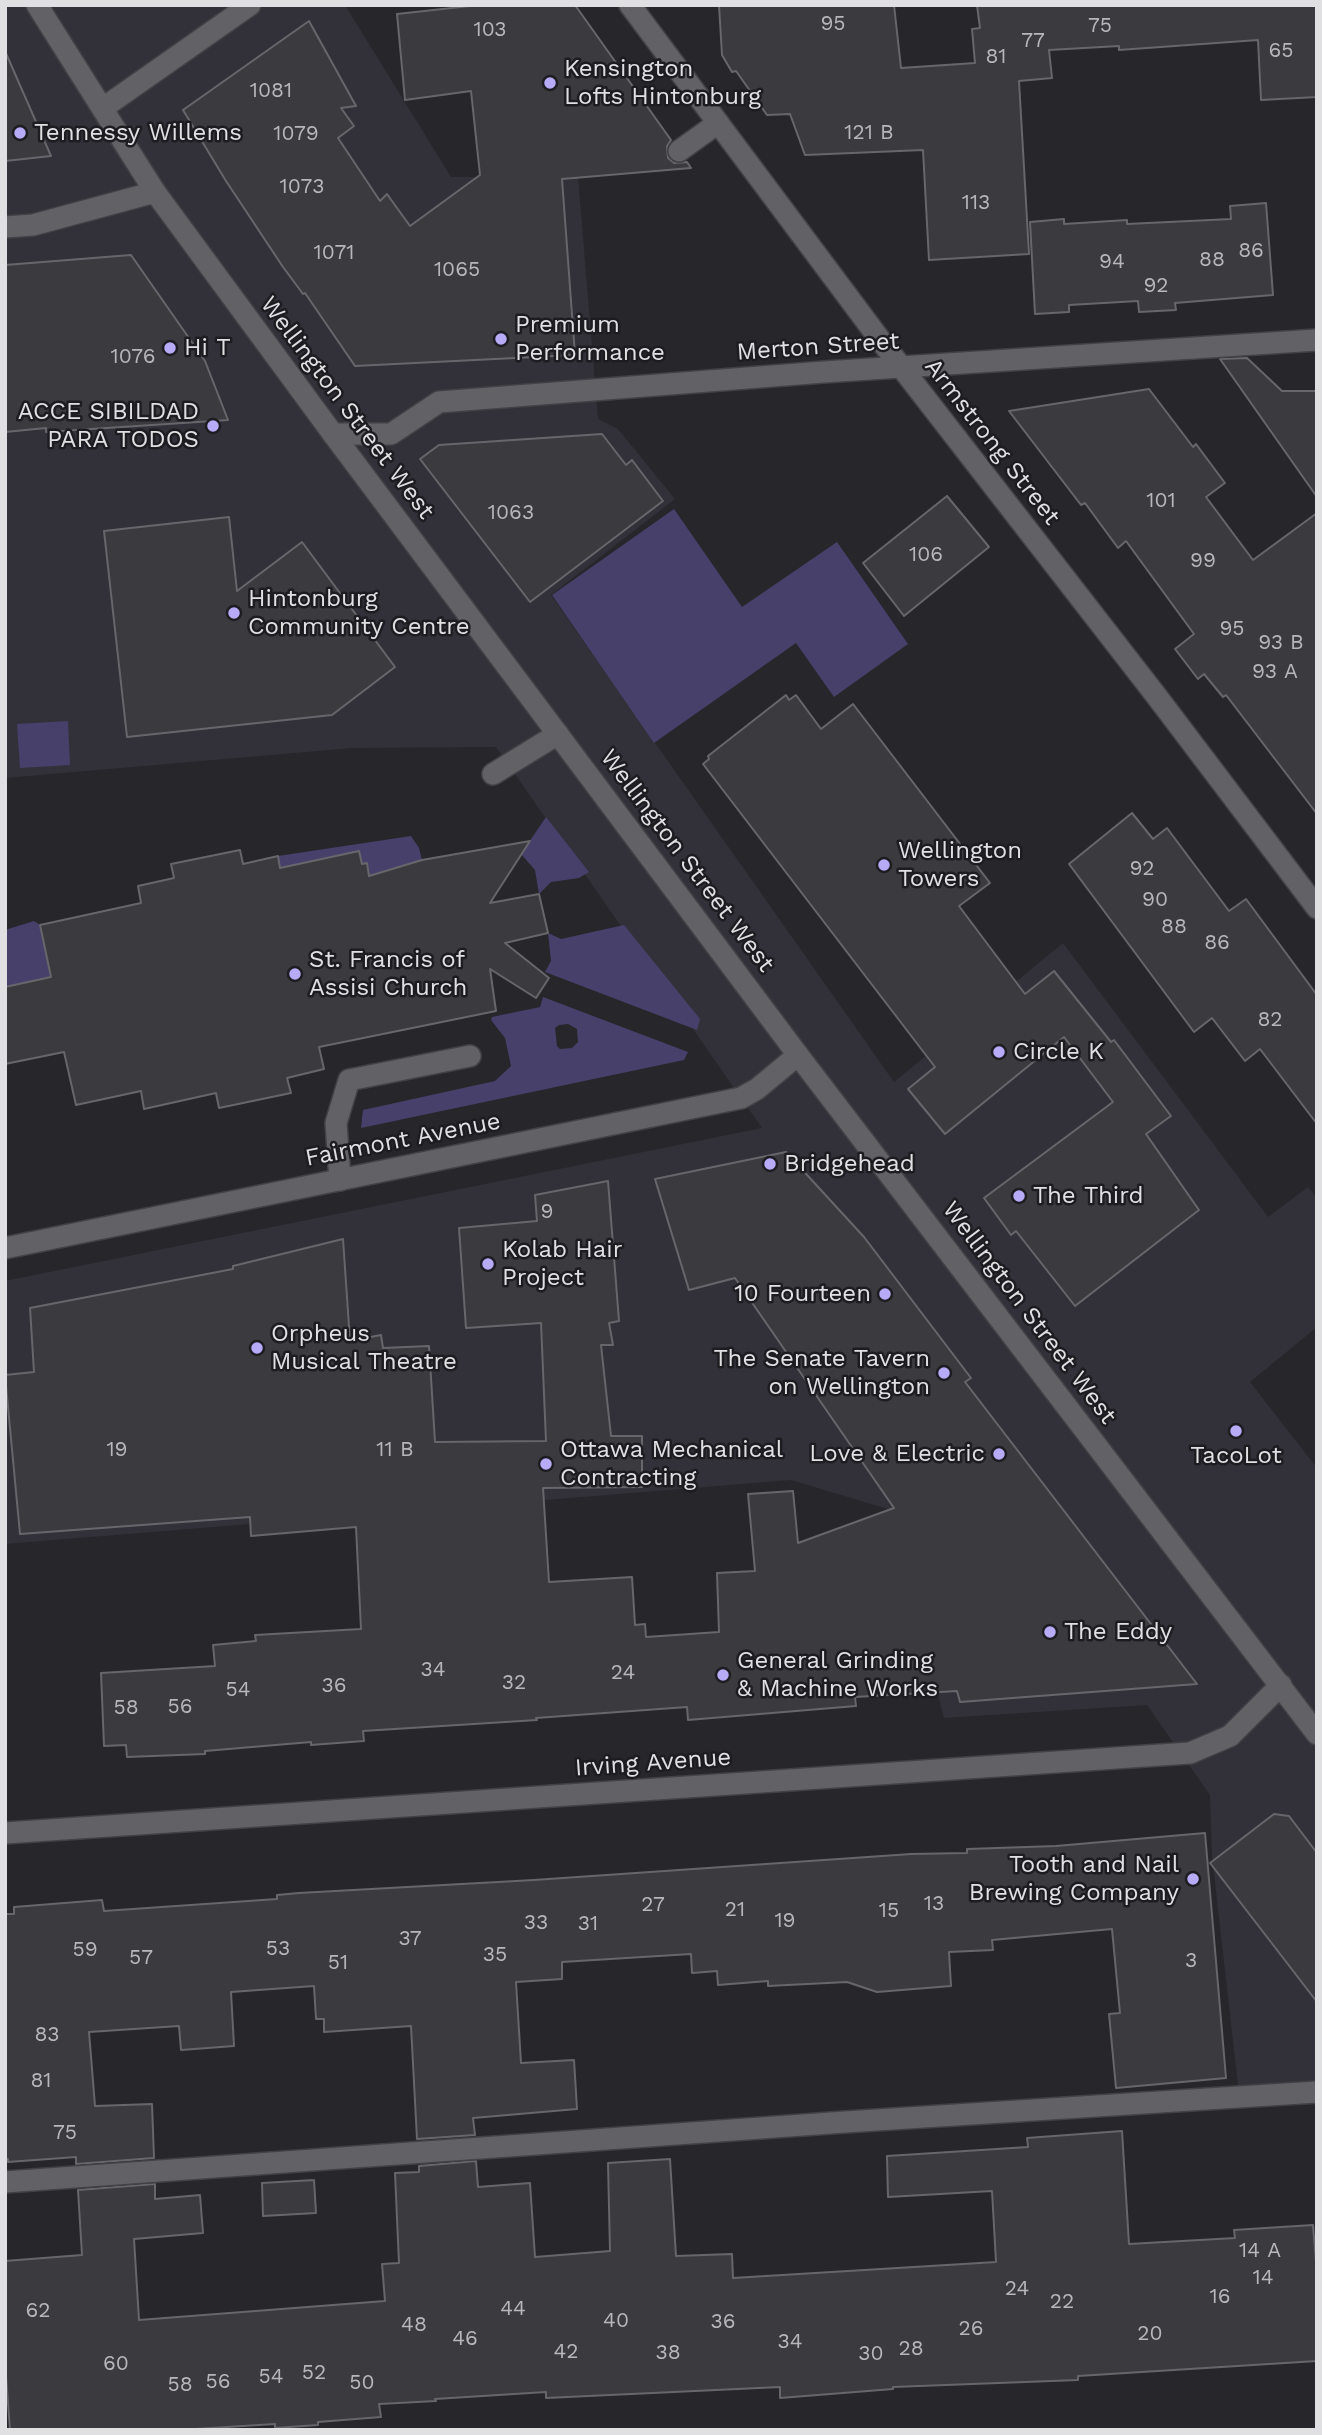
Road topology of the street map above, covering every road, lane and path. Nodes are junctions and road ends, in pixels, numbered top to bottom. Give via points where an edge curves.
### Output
1 (37, 5) edge
2 (250, 5) edge
3 (630, 5) edge
4 (103, 108) junction
5 (718, 123) junction
6 (679, 151) dead end
7 (155, 192) junction
8 (5, 227) edge
9 (1317, 340) edge
10 (901, 367) junction
11 (333, 434) junction
12 (558, 734) junction
13 (493, 774) dead end
14 (1317, 908) edge
15 (798, 1055) junction
16 (470, 1056) dead end
17 (340, 1180) junction
18 (5, 1248) edge
19 (1281, 1685) junction
20 (1317, 1734) edge
21 (5, 1833) edge
22 (1317, 2092) edge
23 (5, 2182) edge

1 - 4 street, Wellington Street West
2 - 4 street
3 - 5 street, Armstrong Street
4 - 7 street, Wellington Street West
5 - 6 street
5 - 10 street, Armstrong Street
7 - 8 street via 33,225
7 - 11 street, Wellington Street West
9 - 10 street, Merton Street
10 - 11 street, Merton Street via 439,402 391,434
10 - 14 street, Armstrong Street
11 - 12 street, Wellington Street West
12 - 13 street
12 - 15 street, Wellington Street West
15 - 17 street, Fairmont Avenue via 741,1098
15 - 19 street, Wellington Street West
16 - 17 street via 349,1080 336,1123
17 - 18 street, Fairmont Avenue
19 - 20 street, Wellington Street West
19 - 21 street, Irving Avenue via 1230,1736 1190,1754
22 - 23 street

